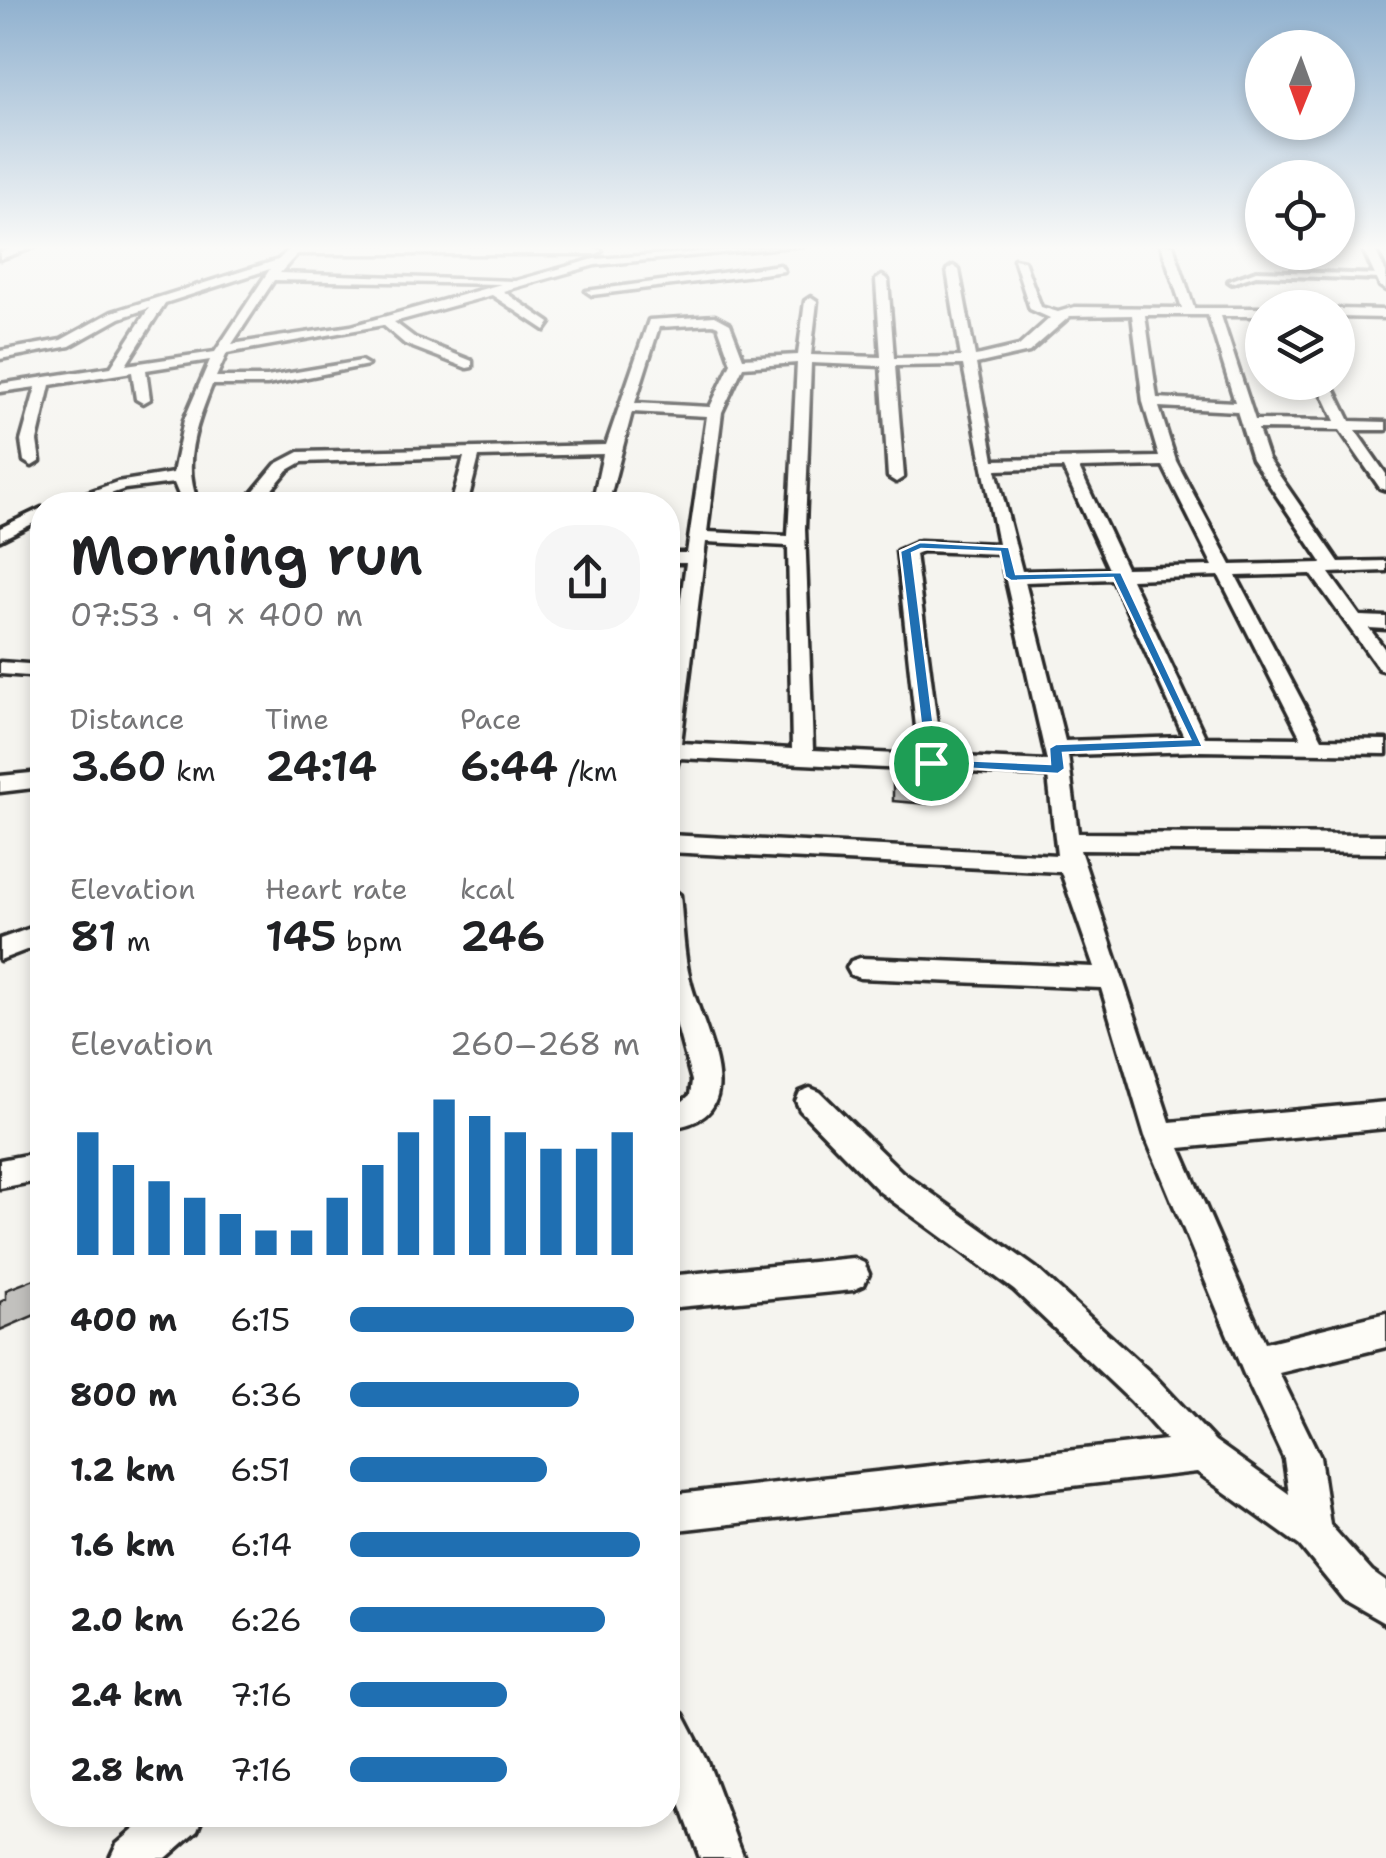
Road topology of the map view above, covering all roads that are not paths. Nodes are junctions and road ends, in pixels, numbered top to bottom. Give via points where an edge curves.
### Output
1 (86, 332) edge
2 (143, 332) edge
3 (234, 332) edge
4 (362, 332) edge
5 (399, 332) edge
6 (651, 332) edge
7 (727, 332) edge
8 (806, 332) edge
9 (886, 332) edge
10 (962, 332) edge
11 (1044, 332) edge
12 (1141, 332) edge
13 (1220, 332) edge
14 (139, 338) junction
15 (120, 339) dead end
16 (102, 340) dead end
17 (65, 343) junction
18 (220, 353) junction
19 (0, 355) edge
20 (312, 355) junction
21 (966, 359) junction
22 (888, 360) junction
23 (802, 361) junction
24 (738, 363) junction
25 (467, 364) dead end
26 (361, 365) dead end
27 (139, 370) junction
28 (114, 373) junction
29 (44, 382) junction
30 (208, 382) junction
31 (0, 388) edge
32 (142, 399) dead end
33 (1333, 400) edge
34 (1150, 402) junction
35 (629, 407) junction
36 (1243, 407) junction
37 (716, 412) junction
38 (1248, 424) junction
39 (1345, 426) junction
40 (1386, 426) edge
41 (612, 450) junction
42 (473, 452) junction
43 (1168, 461) junction
44 (32, 462) dead end
45 (1068, 462) junction
46 (987, 464) junction
47 (181, 477) junction
48 (896, 477) dead end
49 (1386, 485) edge
50 (103, 492) edge
51 (186, 492) edge
52 (261, 492) edge
53 (462, 492) edge
54 (603, 492) edge
55 (30, 519) edge
56 (0, 535) edge
57 (698, 537) junction
58 (796, 541) junction
59 (1005, 549) junction
60 (680, 558) edge
61 (694, 558) junction
62 (1386, 566) edge
63 (1327, 570) junction
64 (1222, 572) junction
65 (1117, 574) junction
66 (1011, 577) junction
67 (1354, 621) junction
68 (1386, 623) edge
69 (680, 640) edge
70 (1386, 665) edge
71 (0, 668) edge
72 (30, 671) edge
73 (1198, 744) junction
74 (1316, 745) junction
75 (1386, 747) edge
76 (680, 751) edge
77 (803, 757) junction
78 (1057, 759) junction
79 (931, 763) junction
80 (30, 778) edge
81 (0, 784) edge
82 (680, 844) edge
83 (1386, 844) edge
84 (1068, 852) junction
85 (30, 939) edge
86 (0, 950) edge
87 (860, 968) dead end
88 (1111, 978) junction
89 (680, 991) edge
90 (810, 1101) dead end
91 (680, 1115) edge
92 (1386, 1115) edge
93 (1160, 1136) junction
94 (30, 1168) edge
95 (0, 1174) edge
96 (853, 1274) dead end
97 (680, 1291) edge
98 (1386, 1330) edge
99 (1256, 1362) junction
100 (1202, 1454) junction
101 (680, 1512) edge
102 (1313, 1533) junction
103 (1386, 1605) edge
104 (680, 1752) edge
105 (169, 1827) edge
106 (132, 1858) edge
107 (722, 1858) edge

1 - 17 street
2 - 14 street
3 - 18 street
4 - 20 street
5 - 25 street
6 - 35 street
7 - 24 street
8 - 23 street
9 - 22 street
10 - 21 street
11 - 21 street via 1018,353
12 - 34 street
13 - 36 street
14 - 15 street
14 - 28 street
16 - 17 street
17 - 19 street
18 - 20 street
18 - 27 street
18 - 30 street
20 - 26 street
20 - 30 street via 267,380
21 - 22 street
21 - 46 street
22 - 23 street
22 - 48 street
23 - 24 street
23 - 58 street
24 - 37 street
27 - 28 street
27 - 32 street
28 - 29 street
29 - 31 street
29 - 44 street via 29,440
30 - 47 street via 190,420
33 - 39 street
34 - 36 street
34 - 43 street
35 - 37 street
35 - 41 street
36 - 38 street
37 - 57 street
38 - 39 street
38 - 63 street via 1260,460
39 - 40 street
39 - 49 street
41 - 42 street
41 - 54 street
42 - 52 street via 299,457
42 - 53 street
43 - 45 street
43 - 64 street
45 - 46 street
45 - 65 street
46 - 59 street
47 - 50 street
47 - 51 street
55 - 56 street
57 - 58 street
57 - 61 street
58 - 77 street
59 - 66 street
59 - 79 street via 906,551
60 - 61 street
61 - 69 street
62 - 63 street
63 - 64 street
63 - 67 street
64 - 65 street
64 - 74 street
65 - 66 street
65 - 73 street
66 - 78 street
67 - 68 street
67 - 70 street
71 - 72 street
73 - 74 street
73 - 78 street
74 - 75 street
76 - 77 street
77 - 79 street
78 - 79 street
78 - 84 street
80 - 81 street
82 - 84 street
83 - 84 street
84 - 88 street
85 - 86 street
87 - 88 street
88 - 93 street
89 - 91 street via 706,1081 703,1101
90 - 100 street via 891,1182 1025,1279
92 - 93 street
93 - 99 street
94 - 95 street
96 - 97 street
98 - 99 street
99 - 102 street via 1302,1457
100 - 101 street
100 - 102 street
102 - 103 street via 1358,1586
104 - 107 street
105 - 106 street

